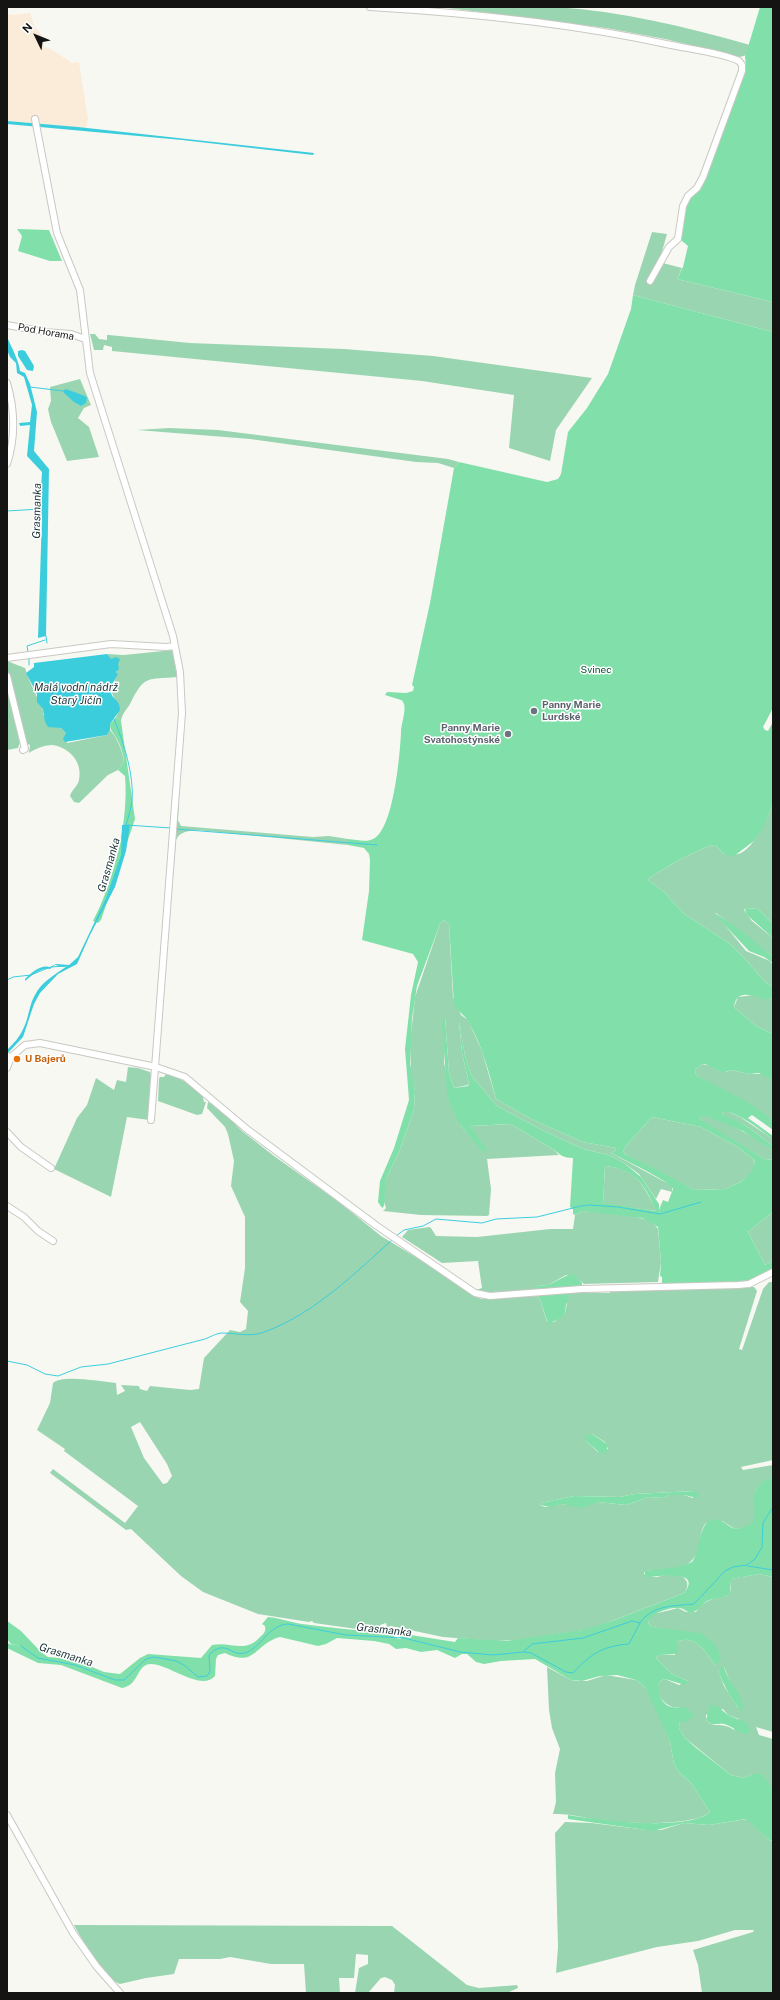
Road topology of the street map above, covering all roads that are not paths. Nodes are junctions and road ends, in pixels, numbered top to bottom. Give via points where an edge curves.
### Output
1 (370, 7) edge
2 (35, 119) dead end
3 (650, 281) dead end
4 (7, 325) edge
5 (85, 339) junction
6 (7, 383) edge
7 (7, 464) edge
8 (174, 646) junction
9 (7, 658) edge
10 (7, 676) edge
11 (23, 750) dead end
12 (9, 1057) edge
13 (156, 1067) junction
14 (7, 1068) edge
15 (151, 1120) dead end
16 (7, 1132) edge
17 (51, 1168) dead end
18 (7, 1206) edge
19 (53, 1241) dead end
20 (773, 1272) edge
21 (7, 1815) edge
22 (120, 1993) edge

1 - 3 street via 472,14 584,29 648,40 739,61 742,71 703,177 683,206 678,239 669,247
2 - 5 street via 57,233 80,290
4 - 5 street, Pod Horama via 71,334
5 - 8 street via 90,372
6 - 7 street via 14,425
8 - 9 street via 112,644
8 - 13 street via 180,672 182,712
10 - 11 street via 25,749
12 - 13 street via 25,1046 40,1043
12 - 14 street
13 - 15 street
13 - 20 street via 185,1077 248,1130 475,1293 490,1296 582,1289 738,1286 749,1284
16 - 17 street via 20,1147
18 - 19 street via 24,1216 38,1231
21 - 22 street via 73,1933

